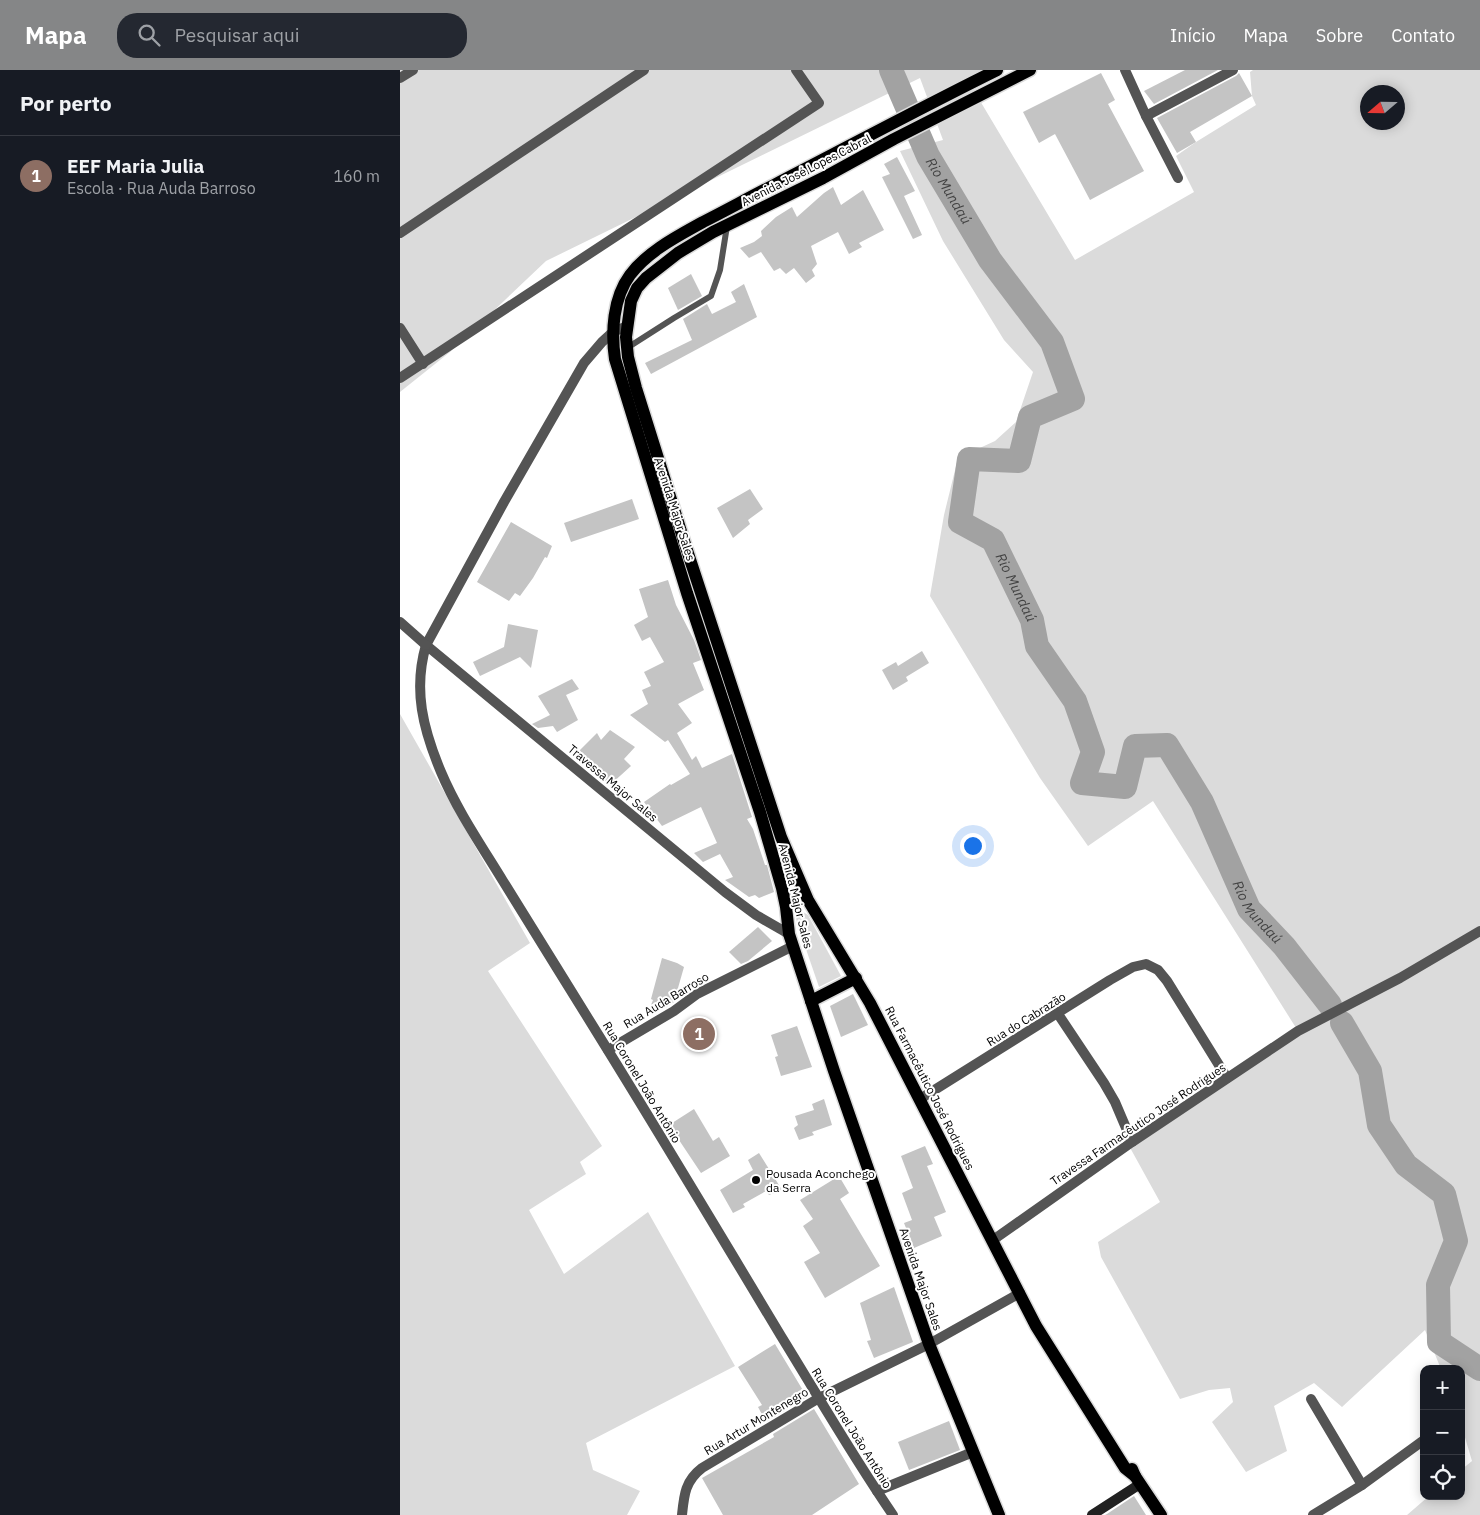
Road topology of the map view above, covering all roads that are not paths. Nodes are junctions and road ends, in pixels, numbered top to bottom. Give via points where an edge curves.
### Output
1 (413, 70) edge
2 (644, 70) edge
3 (796, 70) edge
4 (996, 70) edge
5 (1030, 70) edge
6 (1125, 70) edge
7 (1233, 70) edge
8 (400, 78) edge
9 (1146, 116) junction
10 (1178, 178) dead end
11 (721, 213) junction
12 (728, 225) junction
13 (400, 233) edge
14 (627, 326) junction
15 (400, 328) edge
16 (613, 332) junction
17 (627, 348) junction
18 (423, 364) junction
19 (400, 378) edge
20 (400, 622) edge
21 (426, 645) junction
22 (747, 732) junction
23 (735, 738) junction
24 (808, 900) junction
25 (786, 907) junction
26 (1480, 931) edge
27 (789, 934) junction
28 (793, 946) junction
29 (856, 978) junction
30 (811, 1001) junction
31 (1058, 1014) junction
32 (608, 1050) junction
33 (1227, 1078) junction
34 (920, 1099) junction
35 (1132, 1142) junction
36 (993, 1240) junction
37 (1020, 1293) junction
38 (929, 1344) junction
39 (819, 1398) junction
40 (1311, 1399) dead end
41 (1420, 1443) edge
42 (973, 1452) junction
43 (1137, 1480) junction
44 (1362, 1485) junction
45 (877, 1492) junction
46 (1097, 1514) edge
47 (682, 1515) edge
48 (893, 1515) edge
49 (998, 1515) edge
50 (1161, 1515) edge
51 (1313, 1515) edge

1 - 8 street
2 - 13 street
3 - 18 street via 819,103
4 - 11 main road, Avenida José Lopes Cabral
5 - 12 main road, Avenida José Lopes Cabral
6 - 9 street
7 - 9 street
9 - 10 street
11 - 12 main road
11 - 16 main road, Avenida José Lopes Cabral via 664,245 630,274 622,286
12 - 14 main road, Avenida José Lopes Cabral via 678,253 646,278 631,301
12 - 17 lane via 720,270 711,296
14 - 16 street
14 - 17 main road, Avenida Major Sales
15 - 18 street
16 - 21 street, Rua Coronel João Antônio via 589,358 574,381
16 - 23 main road, Avenida Major Sales via 615,359 624,390
17 - 22 main road, Avenida Major Sales via 636,388
18 - 19 street
20 - 21 street, Travessa Major Sales
21 - 27 street, Travessa Major Sales via 725,892
21 - 32 street, Rua Coronel João Antônio via 420,669 420,701 430,745 442,774 474,834
22 - 23 main road
22 - 24 main road, Avenida Major Sales via 781,837
23 - 25 main road, Avenida Major Sales via 760,812
24 - 25 main road
24 - 29 main road, Rua Farmacêutico José Rodrigues
25 - 27 main road, Avenida Major Sales
26 - 33 street, Travessa Farmacêutico José Rodrigues via 1400,978 1298,1031
27 - 28 main road, Avenida Major Sales
28 - 30 main road, Avenida Major Sales
28 - 32 street, Rua Auda Barroso via 697,994
29 - 30 main road
29 - 34 main road, Rua Farmacêutico José Rodrigues
30 - 38 main road, Avenida Major Sales
31 - 33 street, Rua do Cabrazão via 1110,980 1133,967 1146,964 1158,970 1167,981
31 - 34 street, Rua do Cabrazão
31 - 35 street via 1115,1102
32 - 39 street, Rua Coronel João Antônio
33 - 35 street, Travessa Farmacêutico José Rodrigues
34 - 36 main road, Rua Farmacêutico José Rodrigues
35 - 36 street, Travessa Farmacêutico José Rodrigues
36 - 37 main road, Rua Farmacêutico José Rodrigues
37 - 38 street, Rua Artur Montenegro
37 - 43 main road, Rua Farmacêutico José Rodrigues via 1036,1326 1125,1468
37 - 43 main road, Rua Farmacêutico José Rodrigues via 1036,1308 1130,1461
38 - 39 street, Rua Artur Montenegro
38 - 42 main road, Avenida Major Sales
39 - 45 street, Rua Coronel João Antônio
39 - 47 street, Rua Artur Montenegro via 692,1475
40 - 44 street
41 - 44 street
42 - 45 street
42 - 49 main road, Avenida Major Sales
43 - 46 main road
43 - 50 main road, Rua Farmacêutico José Rodrigues
44 - 51 street
45 - 48 street, Rua Coronel João Antônio

